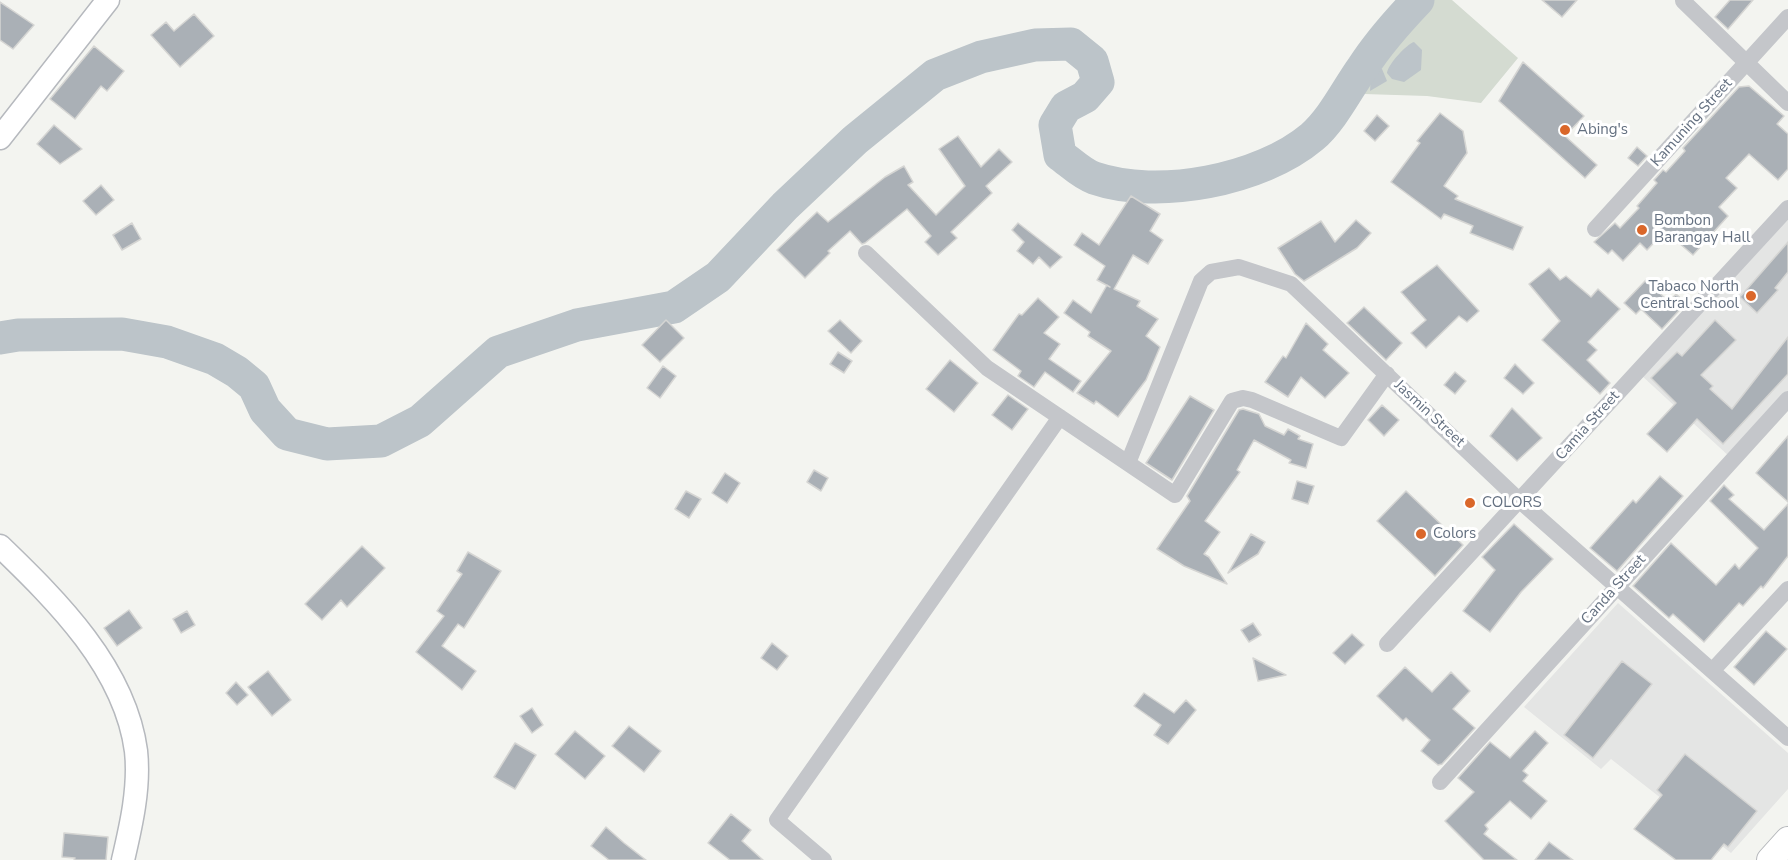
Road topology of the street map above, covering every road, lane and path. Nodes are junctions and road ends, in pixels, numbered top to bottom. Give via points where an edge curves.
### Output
1 (108, 0) edge
2 (1683, 1) edge
3 (1788, 17) edge
4 (1747, 63) junction
5 (1788, 102) edge
6 (0, 138) edge
7 (1788, 208) edge
8 (1595, 229) dead end
9 (866, 253) dead end
10 (1387, 374) junction
11 (1788, 399) edge
12 (1060, 417) junction
13 (1128, 463) junction
14 (1520, 501) junction
15 (0, 546) edge
16 (1617, 587) junction
17 (1788, 589) edge
18 (1387, 644) dead end
19 (1712, 671) junction
20 (1788, 738) edge
21 (1440, 782) dead end
22 (1788, 840) edge
23 (123, 860) edge
24 (824, 860) edge
25 (1770, 860) edge

1 - 6 street
2 - 4 street
3 - 4 street, Kamuning Street
4 - 5 street
4 - 8 street, Kamuning Street
7 - 14 street, Camia Street
9 - 12 street via 987,368
10 - 13 street via 1341,438 1252,400 1237,398 1227,408 1175,495
10 - 13 street, Jasmin Street via 1291,284 1239,267 1211,272 1193,294
10 - 14 street, Jasmin Street
11 - 16 street, Canda Street
12 - 13 street
12 - 24 street via 777,820
14 - 16 street, Jasmin Street
14 - 18 street, Camia Street
15 - 23 street via 48,592 72,622 124,704 136,752 131,826
16 - 19 street, Jasmin Street
16 - 21 street, Canda Street
17 - 19 street
19 - 20 street, Jasmin Street
22 - 25 main road

